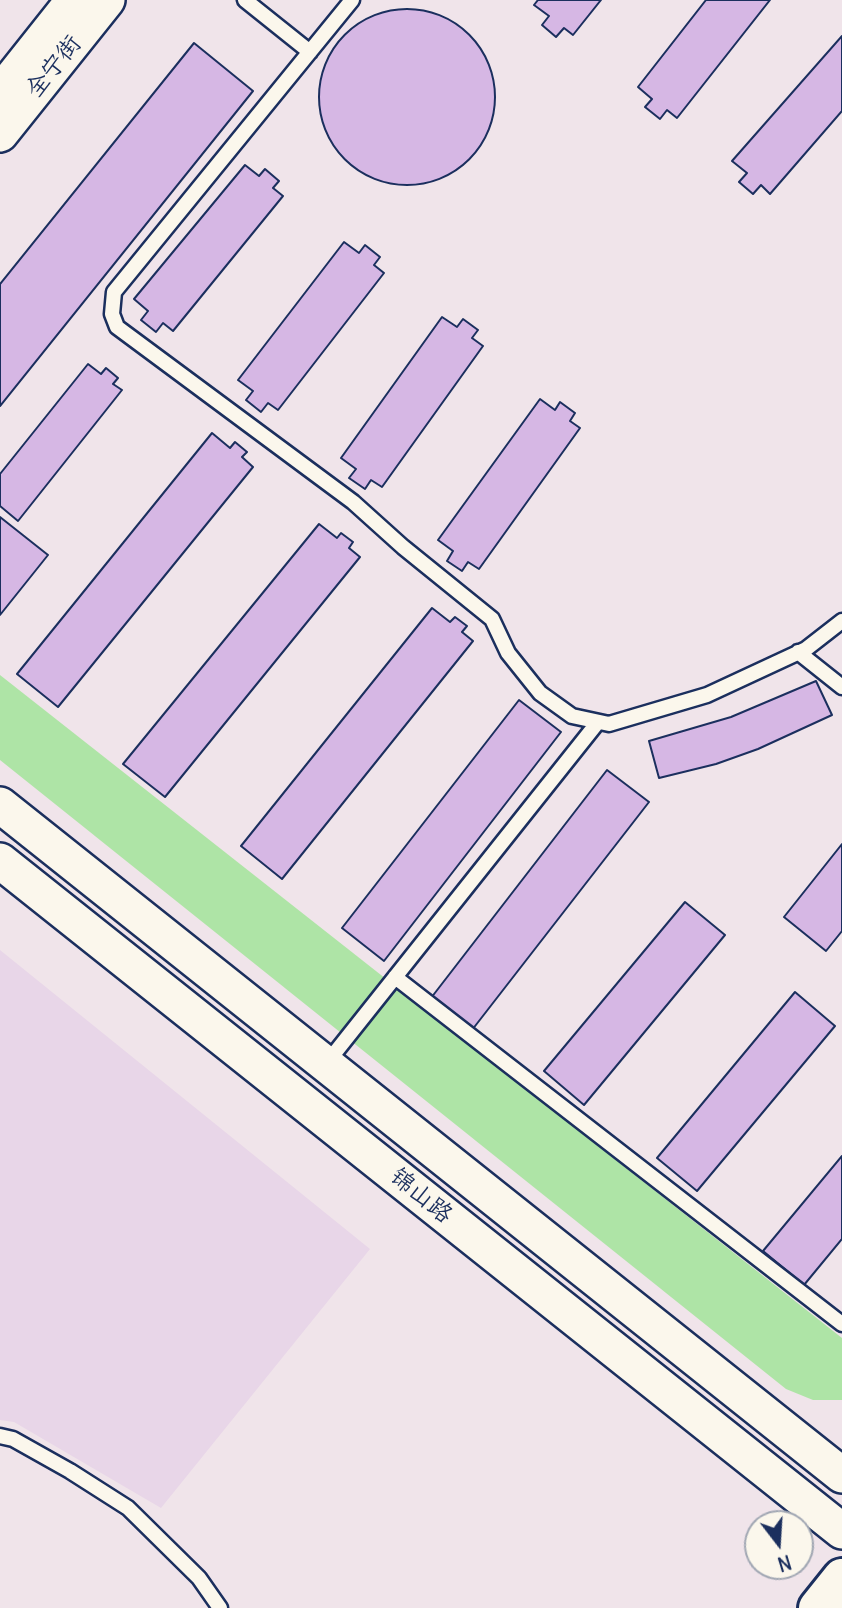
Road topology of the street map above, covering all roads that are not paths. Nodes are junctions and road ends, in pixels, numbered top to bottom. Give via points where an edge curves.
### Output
1 (74, 0) edge
2 (107, 0) edge
3 (245, 0) edge
4 (344, 3) edge
5 (310, 52) junction
6 (0, 93) edge
7 (0, 134) edge
8 (842, 621) edge
9 (798, 652) junction
10 (842, 687) edge
11 (598, 722) junction
12 (0, 805) edge
13 (3, 868) edge
14 (395, 977) junction
15 (326, 1064) junction
16 (842, 1324) edge
17 (0, 1436) edge
18 (842, 1475) edge
19 (842, 1531) edge
20 (842, 1578) edge
21 (220, 1608) edge
22 (818, 1608) edge

1 - 6 street, 全宁街
2 - 7 street, 全宁街
3 - 5 lane
4 - 5 lane
5 - 11 lane via 114,292 114,321 353,502 492,619 508,653 540,693 572,716
8 - 9 lane
9 - 10 lane
9 - 11 lane via 707,695 609,724
11 - 14 lane
12 - 15 street, 锦山路
13 - 19 street, 锦山路
14 - 15 lane
14 - 16 lane
15 - 18 street, 锦山路
17 - 21 lane via 13,1439 128,1507 200,1578
20 - 22 main road

